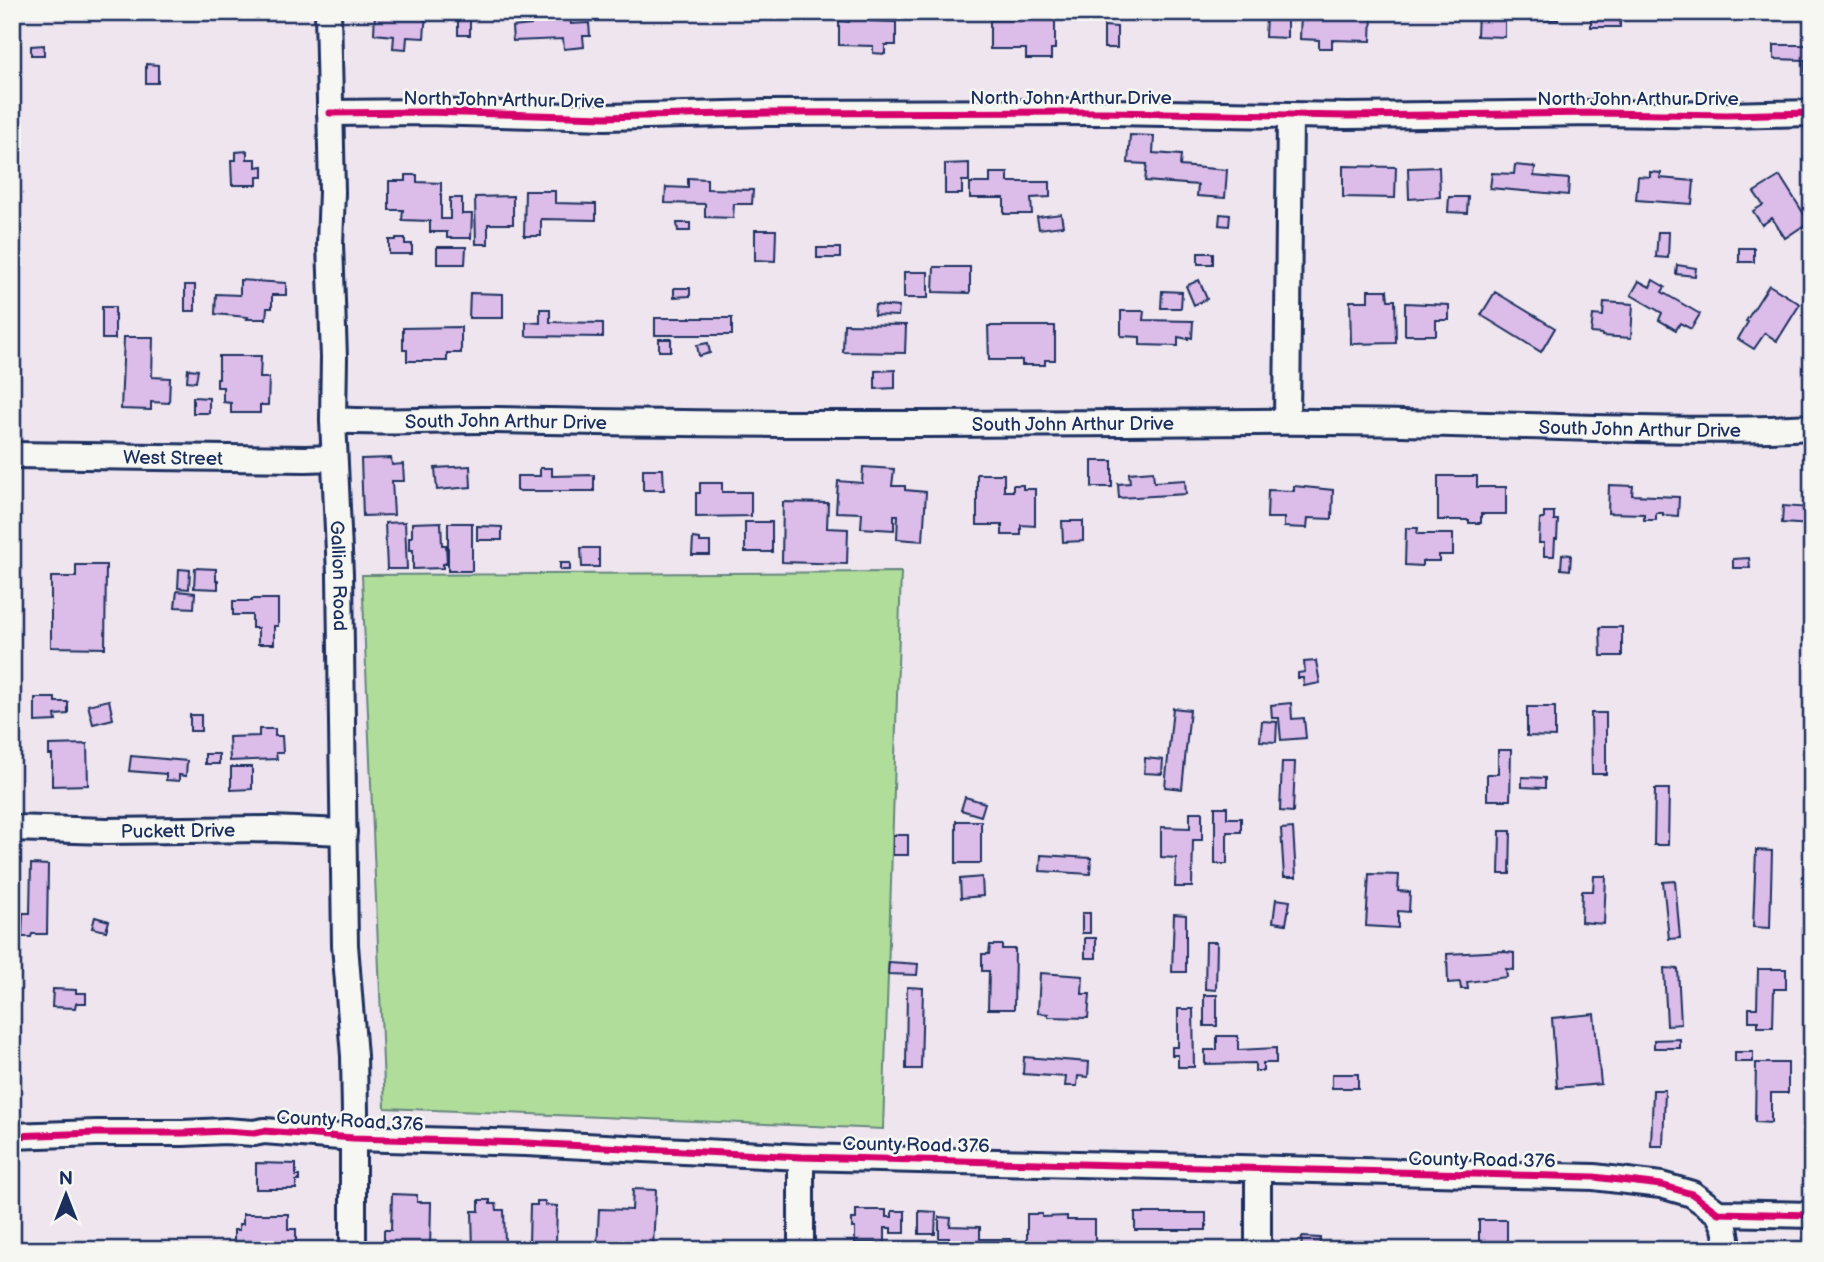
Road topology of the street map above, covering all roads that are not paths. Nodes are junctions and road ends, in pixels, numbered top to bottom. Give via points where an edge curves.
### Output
1 (328, 12) edge
2 (330, 113) junction
3 (1812, 113) edge
4 (1290, 115) junction
5 (333, 420) junction
6 (1287, 421) junction
7 (1812, 427) edge
8 (12, 455) edge
9 (334, 458) junction
10 (12, 828) edge
11 (344, 832) junction
12 (12, 1136) edge
13 (353, 1138) junction
14 (801, 1157) junction
15 (1258, 1169) junction
16 (1718, 1213) junction
17 (1812, 1215) edge
18 (353, 1250) edge
19 (801, 1250) edge
20 (1258, 1250) edge
21 (1729, 1250) edge

1 - 2 street, Gallion Road
2 - 4 street, North John Arthur Drive
2 - 5 street, Gallion Road
3 - 4 street, North John Arthur Drive
4 - 6 street
5 - 6 street, South John Arthur Drive via 729,424
5 - 9 street, Gallion Road
6 - 7 street, South John Arthur Drive via 1639,429
8 - 9 street, West Street
9 - 11 street, Gallion Road
10 - 11 street, Puckett Drive
11 - 13 street, Gallion Road
12 - 13 street, County Road 376 via 225,1130
13 - 14 street, County Road 376
13 - 18 street, Gallion Road
14 - 15 street, County Road 376
14 - 19 street
15 - 16 street, County Road 376 via 1594,1177 1661,1185 1692,1194
15 - 20 street
16 - 17 street
16 - 21 street

